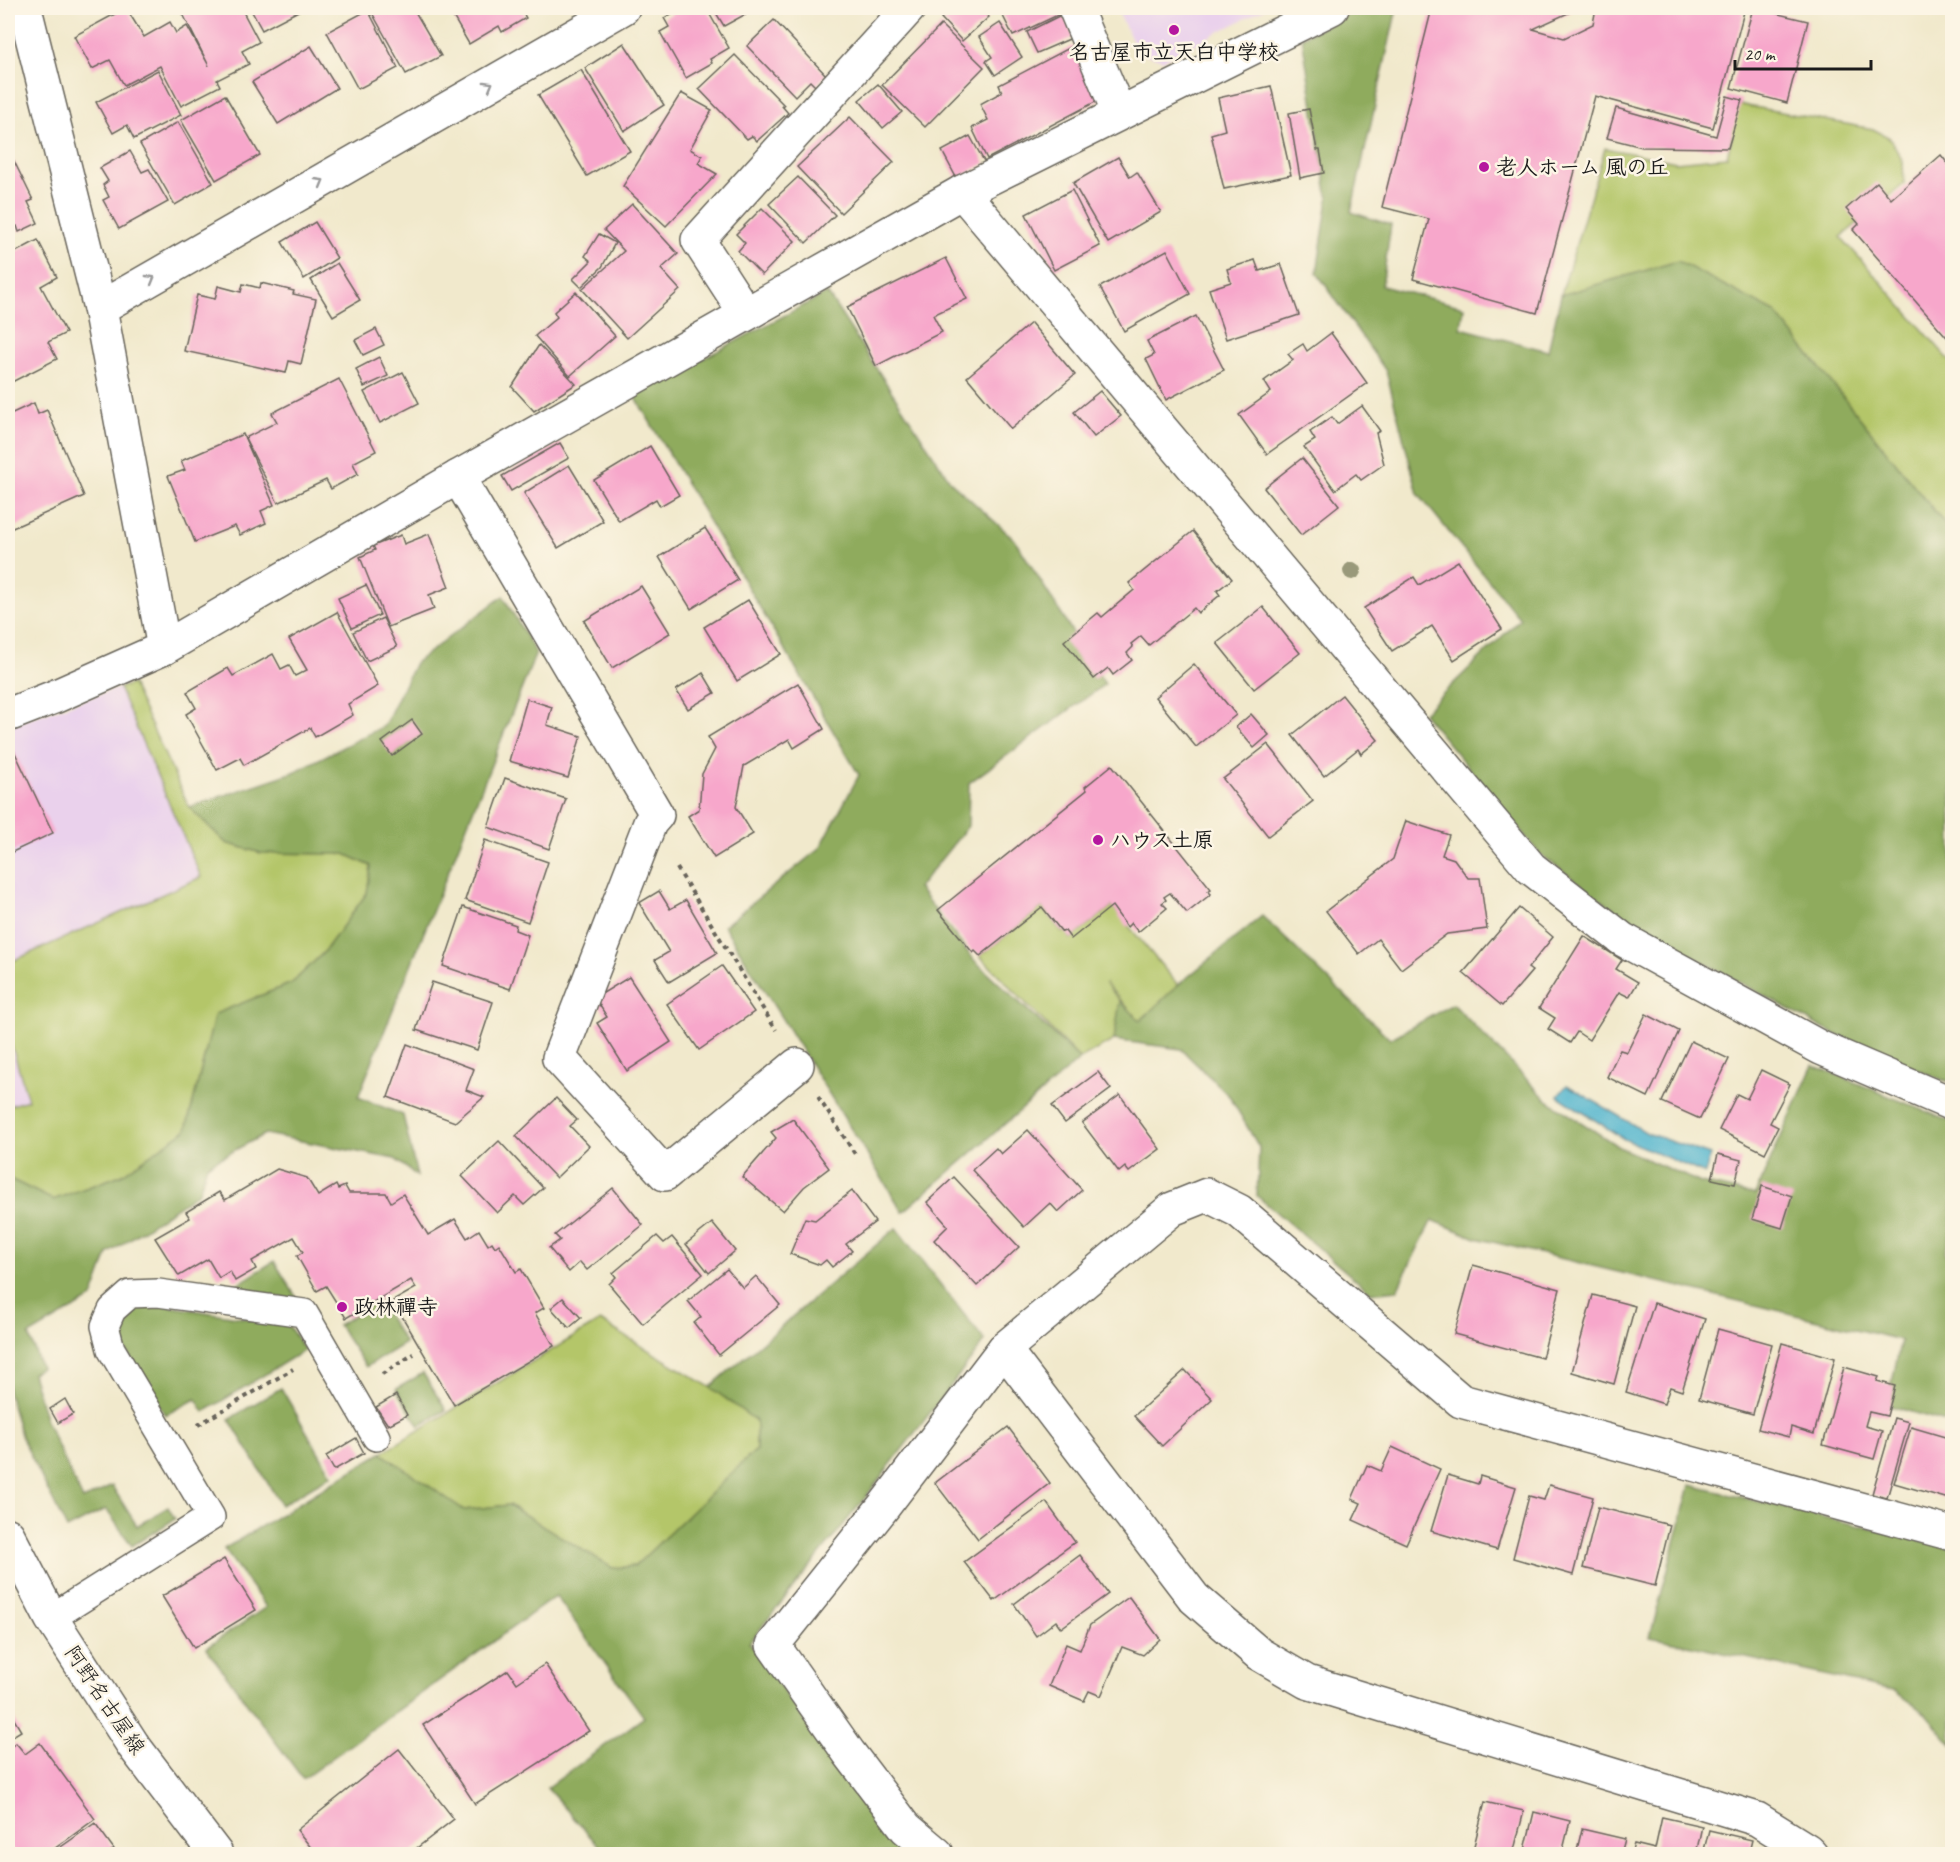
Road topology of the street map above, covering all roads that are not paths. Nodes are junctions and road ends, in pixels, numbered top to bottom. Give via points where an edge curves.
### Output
1 (623, 8) edge
2 (909, 8) edge
3 (1076, 8) edge
4 (1332, 8) edge
5 (23, 12) edge
6 (1119, 113) junction
7 (962, 192) junction
8 (100, 308) junction
9 (746, 314) junction
10 (458, 477) junction
11 (164, 648) junction
12 (8, 715) edge
13 (797, 1065) road end
14 (1953, 1104) edge
15 (1004, 1349) junction
16 (375, 1437) dead end
17 (1953, 1534) edge
18 (8, 1535) edge
19 (51, 1618) junction
20 (216, 1854) edge
21 (937, 1854) edge
22 (1811, 1854) edge

8 -> 1 street
2 - 9 street via 698,240
3 - 6 street
4 - 6 street
5 - 8 street
6 - 7 street
7 - 9 street
7 - 14 street via 1531,868 1622,939 1821,1048
8 - 11 street
9 - 10 street
10 - 11 street
10 - 13 street via 657,815 650,824 559,1058 665,1174
11 - 12 street
15 - 17 street via 1172,1209 1207,1195 1239,1211 1461,1401
15 - 21 street via 773,1645 906,1828
15 - 22 street via 1194,1598 1259,1654 1307,1682 1757,1819
16 - 19 lane via 304,1313 158,1293 130,1294 112,1310 105,1326 111,1349 211,1517
18 - 19 street, 阿野名古屋線
19 - 20 street, 阿野名古屋線 via 134,1745

